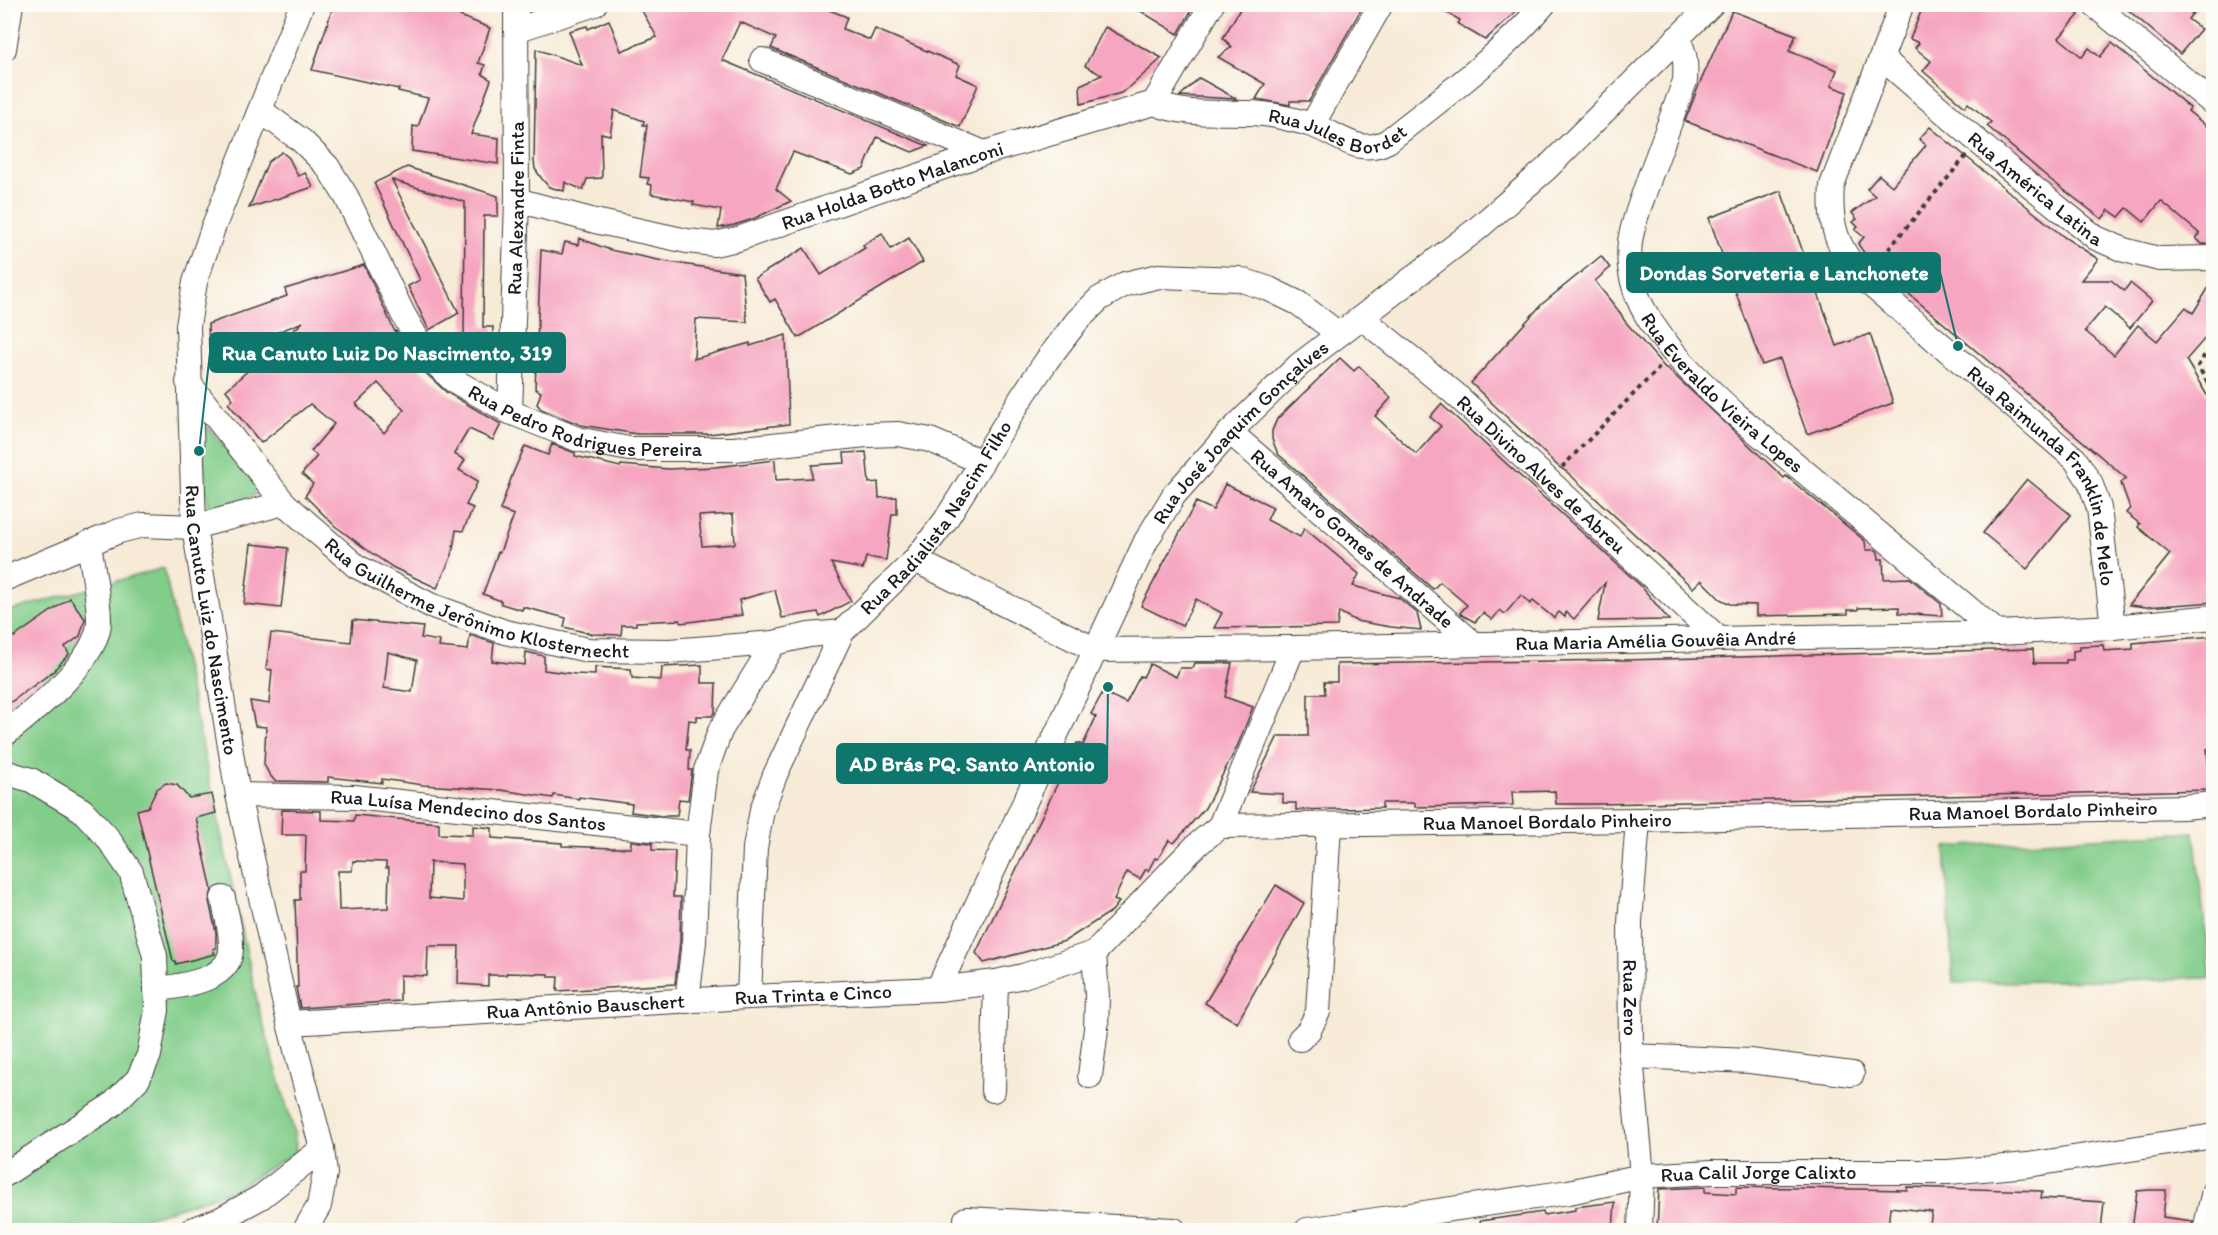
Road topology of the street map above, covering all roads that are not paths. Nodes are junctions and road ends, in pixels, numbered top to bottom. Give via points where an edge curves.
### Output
1 (11, 4) edge
2 (302, 4) edge
3 (516, 4) edge
4 (595, 4) edge
5 (1212, 4) edge
6 (1381, 4) edge
7 (1544, 4) edge
8 (1712, 4) edge
9 (1902, 4) edge
10 (2093, 4) edge
11 (516, 30) junction
12 (1677, 38) junction
13 (4, 49) edge
14 (1882, 59) junction
15 (762, 60) dead end
16 (1154, 103) junction
17 (2214, 104) edge
18 (261, 111) junction
19 (1312, 125) junction
20 (984, 153) junction
21 (517, 200) junction
22 (2214, 258) edge
23 (1362, 318) junction
24 (1339, 334) junction
25 (188, 382) junction
26 (510, 412) junction
27 (1230, 432) junction
28 (982, 462) junction
29 (284, 503) junction
30 (194, 527) junction
31 (88, 543) junction
32 (915, 560) junction
33 (4, 579) edge
34 (2214, 617) edge
35 (2113, 627) junction
36 (842, 632) junction
37 (1998, 633) junction
38 (1718, 638) junction
39 (774, 643) junction
40 (1474, 644) junction
41 (1293, 648) junction
42 (1096, 650) junction
43 (4, 735) edge
44 (4, 772) edge
45 (238, 795) junction
46 (2214, 804) edge
47 (1638, 820) junction
48 (1329, 825) junction
49 (1221, 826) junction
50 (698, 834) junction
51 (224, 898) dead end
52 (1094, 953) junction
53 (996, 982) junction
54 (938, 989) junction
55 (156, 990) junction
56 (749, 997) junction
57 (687, 1000) junction
58 (289, 1023) junction
59 (1300, 1039) dead end
60 (1631, 1056) junction
61 (1852, 1074) dead end
62 (1090, 1076) dead end
63 (993, 1090) dead end
64 (2214, 1136) edge
65 (322, 1149) junction
66 (4, 1174) edge
67 (1642, 1176) junction
68 (2214, 1191) edge
69 (966, 1219) dead end
70 (1460, 1220) edge
71 (1061, 1227) edge
72 (192, 1230) edge
73 (304, 1230) edge
74 (1174, 1230) edge
75 (1307, 1230) edge
76 (1640, 1230) edge
77 (2205, 1230) edge

1 - 13 street
2 - 18 street, Rua Canuto Luiz do Nascimento
3 - 11 street, Rua Alexandre Finta
4 - 11 street
5 - 16 street
6 - 19 street
7 - 19 street, Rua Jules Bordet via 1483,65 1377,147 1350,143
8 - 12 street, Rua José Joaquim Gonçalves
9 - 14 street, Rua Raimunda Franklin de Melo
10 - 17 street
11 - 21 street, Rua Alexandre Finta
12 - 23 street, Rua José Joaquim Gonçalves via 1546,169 1477,229
12 - 37 street, Rua Everaldo Vieira Lopes via 1684,49 1685,81 1630,243 1631,269 1644,312 1701,382 1743,421
14 - 22 street, Rua América Latina via 2097,238 2158,259
14 - 35 street, Rua Raimunda Franklin de Melo via 1832,185 1834,235 1863,278 2075,459 2090,482 2099,508
15 - 20 street
16 - 19 street, Rua Jules Bordet via 1184,113 1271,114
16 - 20 street, Rua Holda Botto Malanconi
18 - 25 street, Rua Canuto Luiz do Nascimento via 195,282 188,326
18 - 26 street, Rua Pedro Rodrigues Pereira via 302,141 327,166 426,353 453,380
20 - 21 street, Rua Holda Botto Malanconi via 714,244 687,242
21 - 26 street, Rua Alexandre Finta
23 - 24 street, Rua José Joaquim Gonçalves
23 - 38 street, Rua Divino Alves de Abreu via 1455,393
24 - 27 street, Rua José Joaquim Gonçalves via 1299,365
24 - 28 street, Rua Radialista Nascim Filho via 1298,303 1239,279 1160,276 1125,284 1099,299 1077,321 1047,360
25 - 29 street, Rua Guilherme Jerônimo Klosternecht
25 - 30 street, Rua Canuto Luiz do Nascimento
26 - 28 street, Rua Pedro Rodrigues Pereira via 577,439 629,449 734,449 898,434 930,440
27 - 40 street, Rua Amaro Gomes de Andrade
27 - 42 street, Rua José Joaquim Gonçalves via 1174,495 1146,540
28 - 32 street, Rua Radialista Nascim Filho
29 - 30 street
29 - 39 street, Rua Guilherme Jerônimo Klosternecht via 356,566 430,605 504,632 588,650 669,651
30 - 31 street via 143,525
30 - 45 street, Rua Canuto Luiz do Nascimento
31 - 33 street
31 - 43 street via 99,621 95,642 82,662
32 - 36 street, Rua Radialista Nascim Filho
32 - 42 street
34 - 35 street, Rua Maria Amélia Gouvêia André
35 - 37 street, Rua Maria Amélia Gouvêia André
36 - 39 street, Rua Guilherme Jerônimo Klosternecht
36 - 56 street, Rua Radialista Nascim Filho via 762,810 755,848
37 - 38 street, Rua Maria Amélia Gouvêia André
38 - 40 street, Rua Maria Amélia Gouvêia André
39 - 50 street, Rua Antônio Bauschert via 720,731 706,770
40 - 41 street, Rua Maria Amélia Gouvêia André
41 - 42 street, Rua Maria Amélia Gouvêia André
41 - 49 street
42 - 54 street, Rua José Joaquim Gonçalves
44 - 55 street via 31,780 82,810 107,837 131,872 155,956
45 - 50 street, Rua Luísa Mendecino dos Santos via 354,797
45 - 58 street, Rua Canuto Luiz do Nascimento
46 - 47 street, Rua Manoel Bordalo Pinheiro
47 - 48 street, Rua Manoel Bordalo Pinheiro
47 - 60 street, Rua Zero via 1629,922
48 - 49 street, Rua Manoel Bordalo Pinheiro
48 - 59 street via 1318,1012
49 - 52 street via 1177,864
50 - 57 street, Rua Antônio Bauschert via 694,942
51 - 55 street via 231,957 215,975 202,981
52 - 53 street
52 - 62 street via 1096,1029
53 - 54 street
53 - 63 street
54 - 56 street, Rua Trinta e Cinco
55 - 66 street via 157,1010 149,1055 138,1079 112,1104
56 - 57 street, Rua Trinta e Cinco
57 - 58 street, Rua Antônio Bauschert
58 - 65 street, Rua Canuto Luiz do Nascimento
60 - 61 street via 1750,1061
60 - 67 street, Rua Zero
64 - 67 street, Rua Calil Jorge Calixto via 2028,1165 1948,1172 1712,1172
65 - 72 street via 261,1197
65 - 73 street, Rua Canuto Luiz do Nascimento via 325,1173 319,1206
67 - 70 street, Rua Calil Jorge Calixto
67 - 76 street, Rua Zero
68 - 77 street
69 - 71 street
70 - 75 street, Rua Calil Jorge Calixto
71 - 74 street

